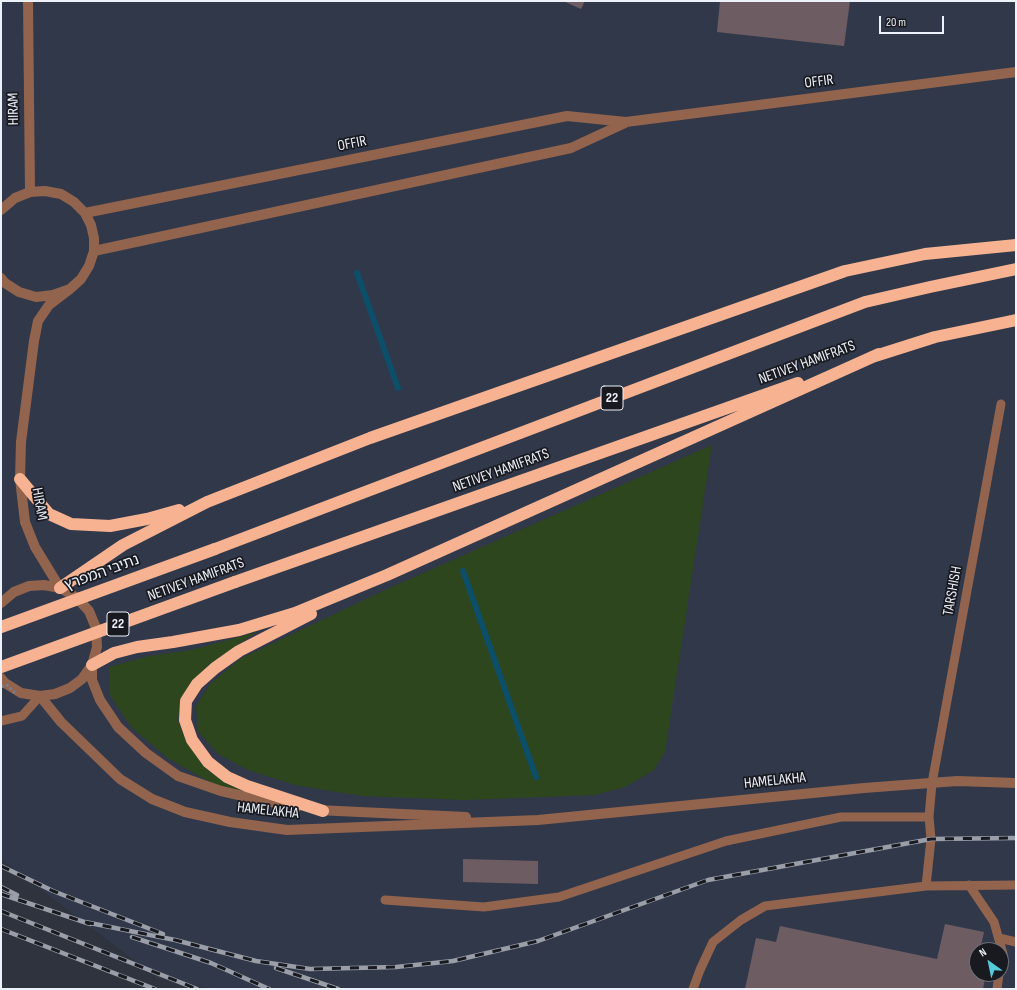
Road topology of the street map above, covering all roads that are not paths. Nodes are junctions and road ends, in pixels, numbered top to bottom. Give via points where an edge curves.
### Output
1 (28, 1) edge
2 (1016, 72) edge
3 (626, 122) junction
4 (30, 192) junction
5 (1, 210) edge
6 (85, 213) junction
7 (1016, 245) edge
8 (94, 251) junction
9 (1016, 269) edge
10 (1, 278) edge
11 (70, 289) junction
12 (1016, 320) edge
13 (879, 354) junction
14 (1001, 404) dead end
15 (20, 479) junction
16 (207, 502) junction
17 (215, 549) joint
18 (387, 575) junction
19 (60, 588) junction
20 (1, 603) edge
21 (1, 627) edge
22 (92, 665) junction
23 (1, 666) edge
24 (1, 678) edge
25 (40, 696) junction
26 (1, 721) edge
27 (932, 783) junction
28 (1016, 783) edge
29 (323, 811) junction
30 (929, 817) junction
31 (538, 820) junction
32 (1016, 885) edge
33 (926, 886) junction
34 (969, 886) junction
35 (385, 900) dead end
36 (999, 938) junction
37 (1000, 942) edge
38 (1016, 942) edge
39 (693, 989) edge

1 - 4 street, HIRAM
2 - 3 street, OFFIR
3 - 6 street, OFFIR via 567,116
3 - 8 street, OFFIR via 570,148
4 - 5 street via 15,198
4 - 6 street via 61,194
6 - 8 street via 91,225
7 - 16 highway via 925,254 844,271 370,438
8 - 11 street, HIRAM via 81,279
9 - 17 highway, NETIVEY HAMIFRATS / 22 via 865,302
10 - 11 street via 19,292 36,297 54,295
11 - 15 street, HIRAM via 49,305 38,321 21,442
12 - 13 highway, NETIVEY HAMIFRATS / 22 via 935,337
13 - 18 highway
13 - 23 highway, NETIVEY HAMIFRATS / 22, bridge
14 - 27 lane, TARSHISH
15 - 16 highway via 49,514 71,524 110,526 147,519
15 - 19 street, HIRAM via 25,522 35,547
16 - 19 highway via 123,545
17 - 21 highway, נתיבי המפרץ / 22, bridge
18 - 22 highway via 296,613 261,624 224,633 137,646
18 - 29 highway via 239,651 197,684 186,701 187,727 192,740 208,762 228,777 247,786
19 - 20 street via 29,586 14,592
19 - 22 street via 76,596 89,611 96,628 97,647
22 - 25 street via 82,679 70,688
22 - 29 street, HAMELAKHA via 92,680 100,700 118,727 146,753 178,776 221,791
24 - 25 street via 21,693
25 - 26 lane via 22,716
25 - 31 street, HAMELAKHA via 61,722 120,779 152,799 185,812 230,822 287,830
27 - 28 street, HAMELAKHA
27 - 30 lane, TARSHISH
27 - 31 street, HAMELAKHA via 856,788
29 - 31 street, HAMELAKHA
30 - 33 lane, TARSHISH via 931,840
30 - 35 lane via 841,817 726,841 558,897 484,907
32 - 34 lane
33 - 34 lane
33 - 39 lane via 765,906 741,920 713,942
34 - 36 lane via 994,922
36 - 37 lane
36 - 38 lane

